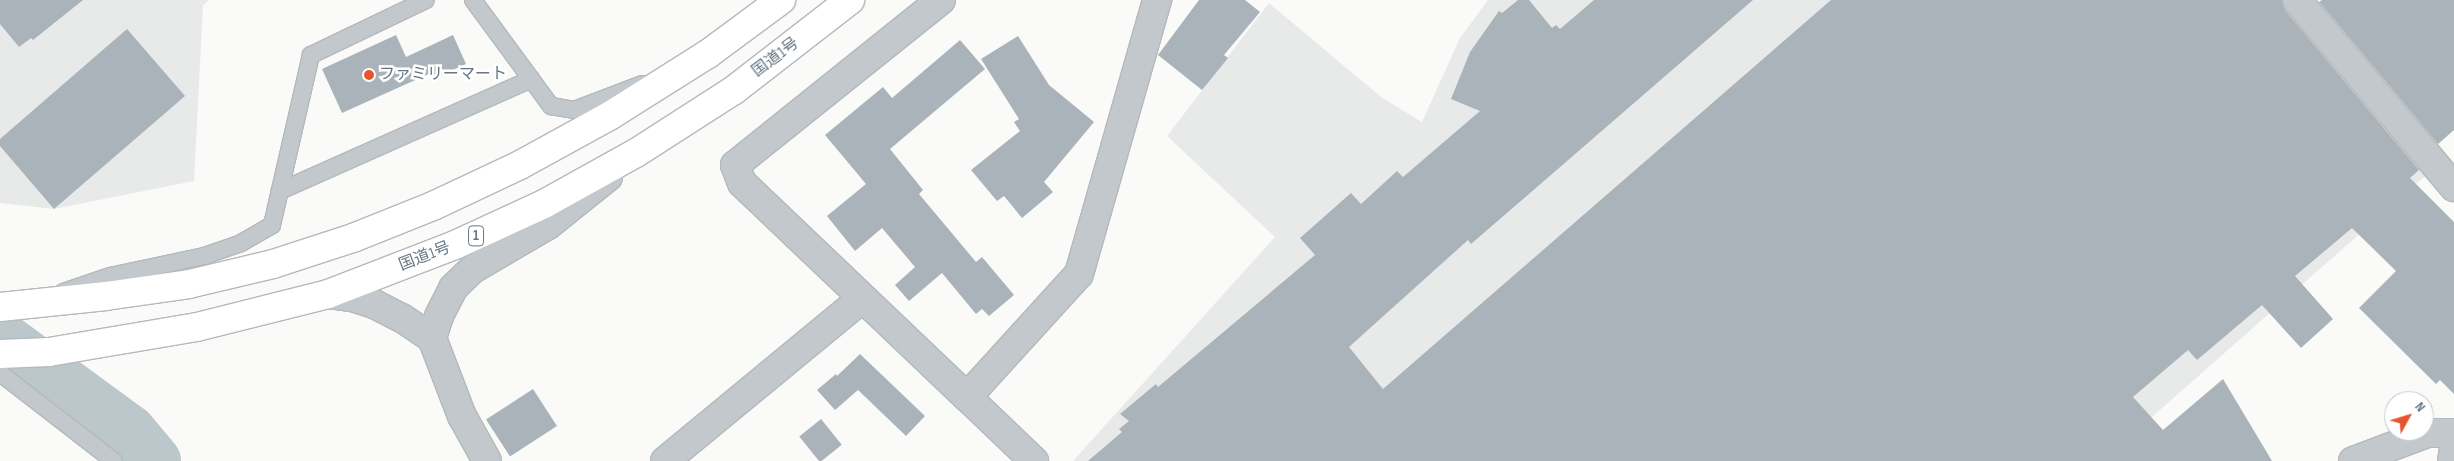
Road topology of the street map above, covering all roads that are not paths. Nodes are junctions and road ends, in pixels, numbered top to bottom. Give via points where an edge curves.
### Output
1 (426, 0) edge
2 (473, 0) edge
3 (781, 0) edge
4 (850, 0) edge
5 (941, 0) edge
6 (1157, 0) edge
7 (2297, 0) edge
8 (708, 54) junction
9 (531, 78) junction
10 (636, 154) junction
11 (2454, 187) edge
12 (280, 191) junction
13 (328, 294) junction
14 (863, 298) junction
15 (13, 306) edge
16 (432, 338) junction
17 (0, 354) edge
18 (0, 373) edge
19 (967, 397) junction
20 (2454, 433) edge
21 (2454, 449) edge
22 (114, 461) edge
23 (487, 461) edge
24 (665, 461) edge
25 (1034, 461) edge
26 (2353, 461) edge
27 (2452, 461) edge

1 - 12 lane via 311,55
2 - 9 lane
3 - 8 highway
4 - 10 highway, 国道1号 / 1 via 734,90
5 - 14 street via 735,165 742,183
6 - 19 street via 1079,274
7 - 11 street
8 - 9 lane via 648,82 574,110 551,106
8 - 15 highway via 611,115 520,165 433,206 353,238 273,264 189,284
9 - 12 lane
10 - 13 highway, 国道1号 / 1 via 544,204 455,245
10 - 16 street via 548,225 473,270 453,288
12 - 15 lane via 272,225 241,243 204,256 110,276
13 - 16 street via 376,305
13 - 17 highway, 国道1号 / 1 via 197,327 49,352
14 - 19 street
14 - 24 street
16 - 23 street via 462,416
18 - 22 lane
19 - 25 street
20 - 26 street via 2428,433
21 - 27 street

